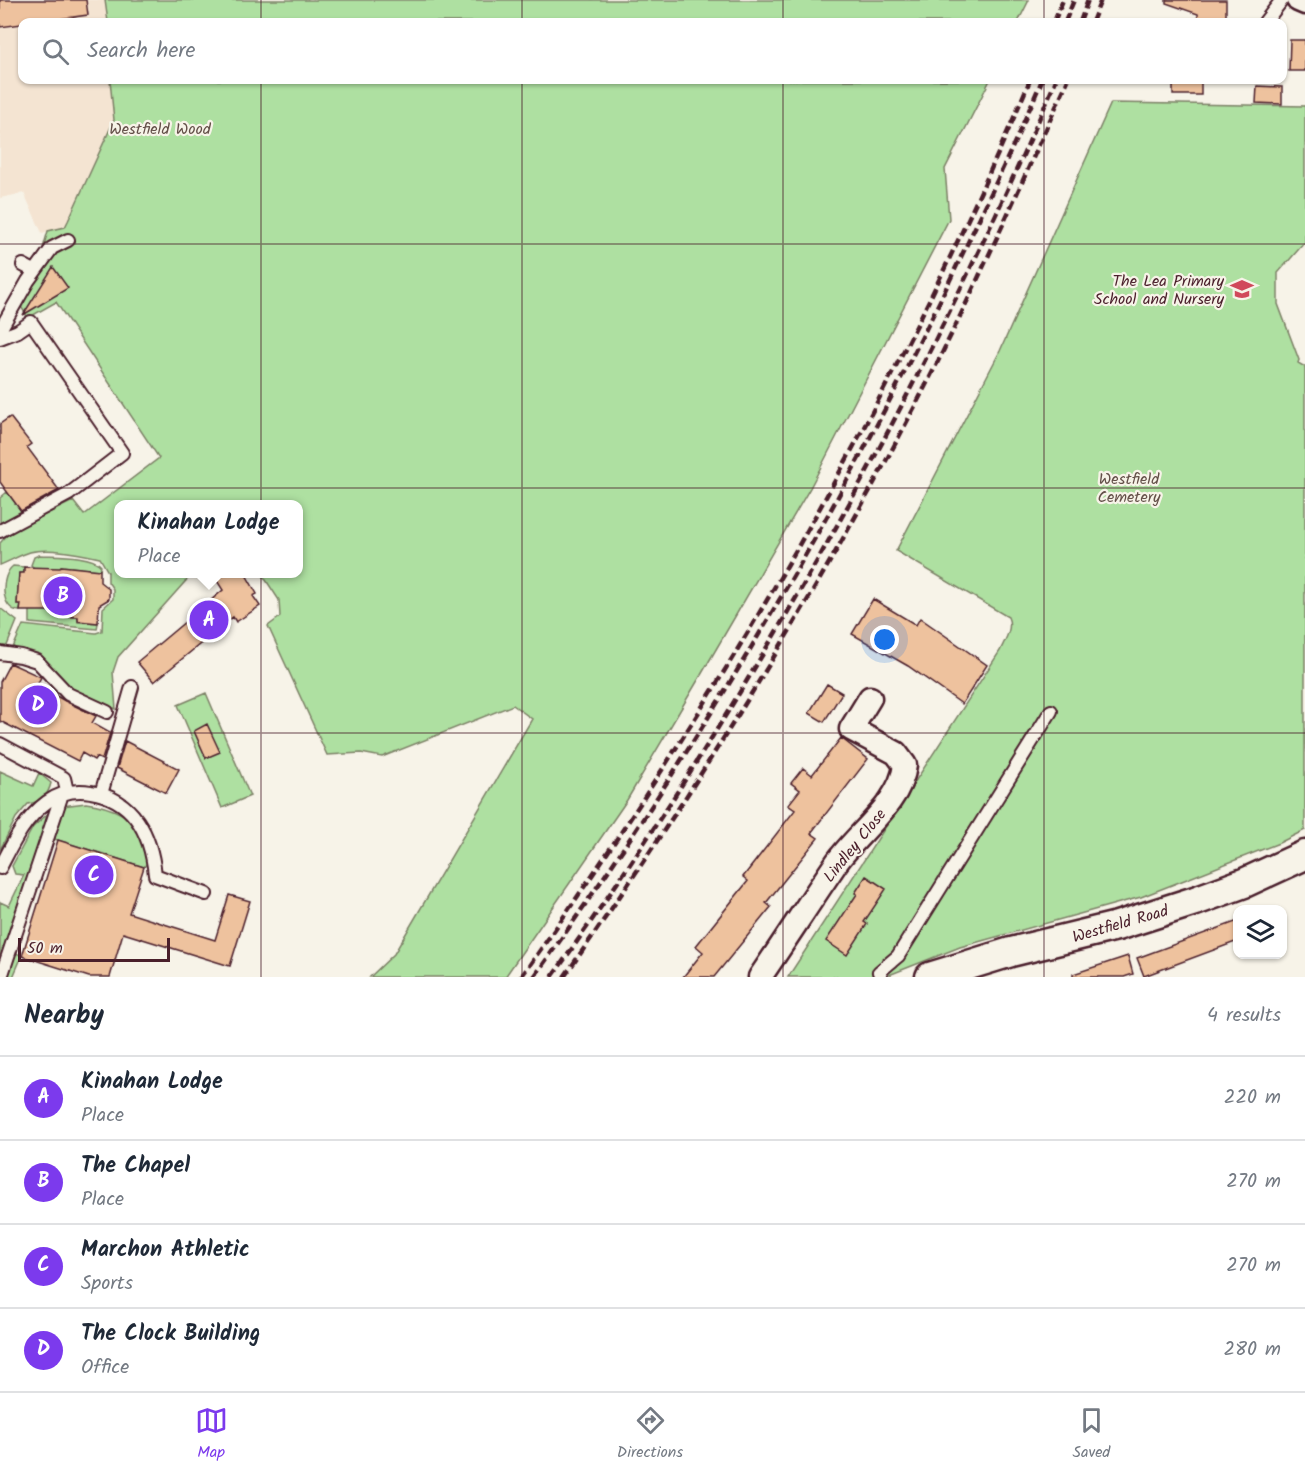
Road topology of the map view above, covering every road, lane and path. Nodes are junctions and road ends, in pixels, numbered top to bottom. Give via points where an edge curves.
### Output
1 (1282, 0) edge
2 (1298, 0) edge
3 (1305, 3) edge
4 (1268, 18) edge
5 (68, 240) dead end
6 (22, 265) dead end
7 (34, 271) junction
8 (0, 330) edge
9 (0, 339) edge
10 (0, 531) edge
11 (0, 653) edge
12 (132, 687) dead end
13 (870, 698) dead end
14 (1051, 711) dead end
15 (106, 712) dead end
16 (0, 744) edge
17 (64, 793) junction
18 (101, 794) junction
19 (1305, 855) edge
20 (0, 868) edge
21 (206, 894) dead end
22 (1, 977) edge
23 (760, 977) edge
24 (881, 977) edge
25 (930, 977) edge

1 - 4 lane
2 - 3 street
5 - 7 lane via 52,248
6 - 7 lane
7 - 8 lane
9 - 10 lane via 31,322 122,453 69,494
11 - 15 lane via 37,661 68,694
12 - 18 lane
13 - 23 street, Lindley Close via 851,729 896,753 905,765 901,784 839,859
14 - 24 lane via 898,956 879,972
16 - 17 lane via 64,778
17 - 18 lane via 80,790
17 - 20 lane via 28,818
17 - 22 lane
18 - 21 lane via 133,813 147,838 155,875
19 - 25 street, Westfield Road via 1195,902

